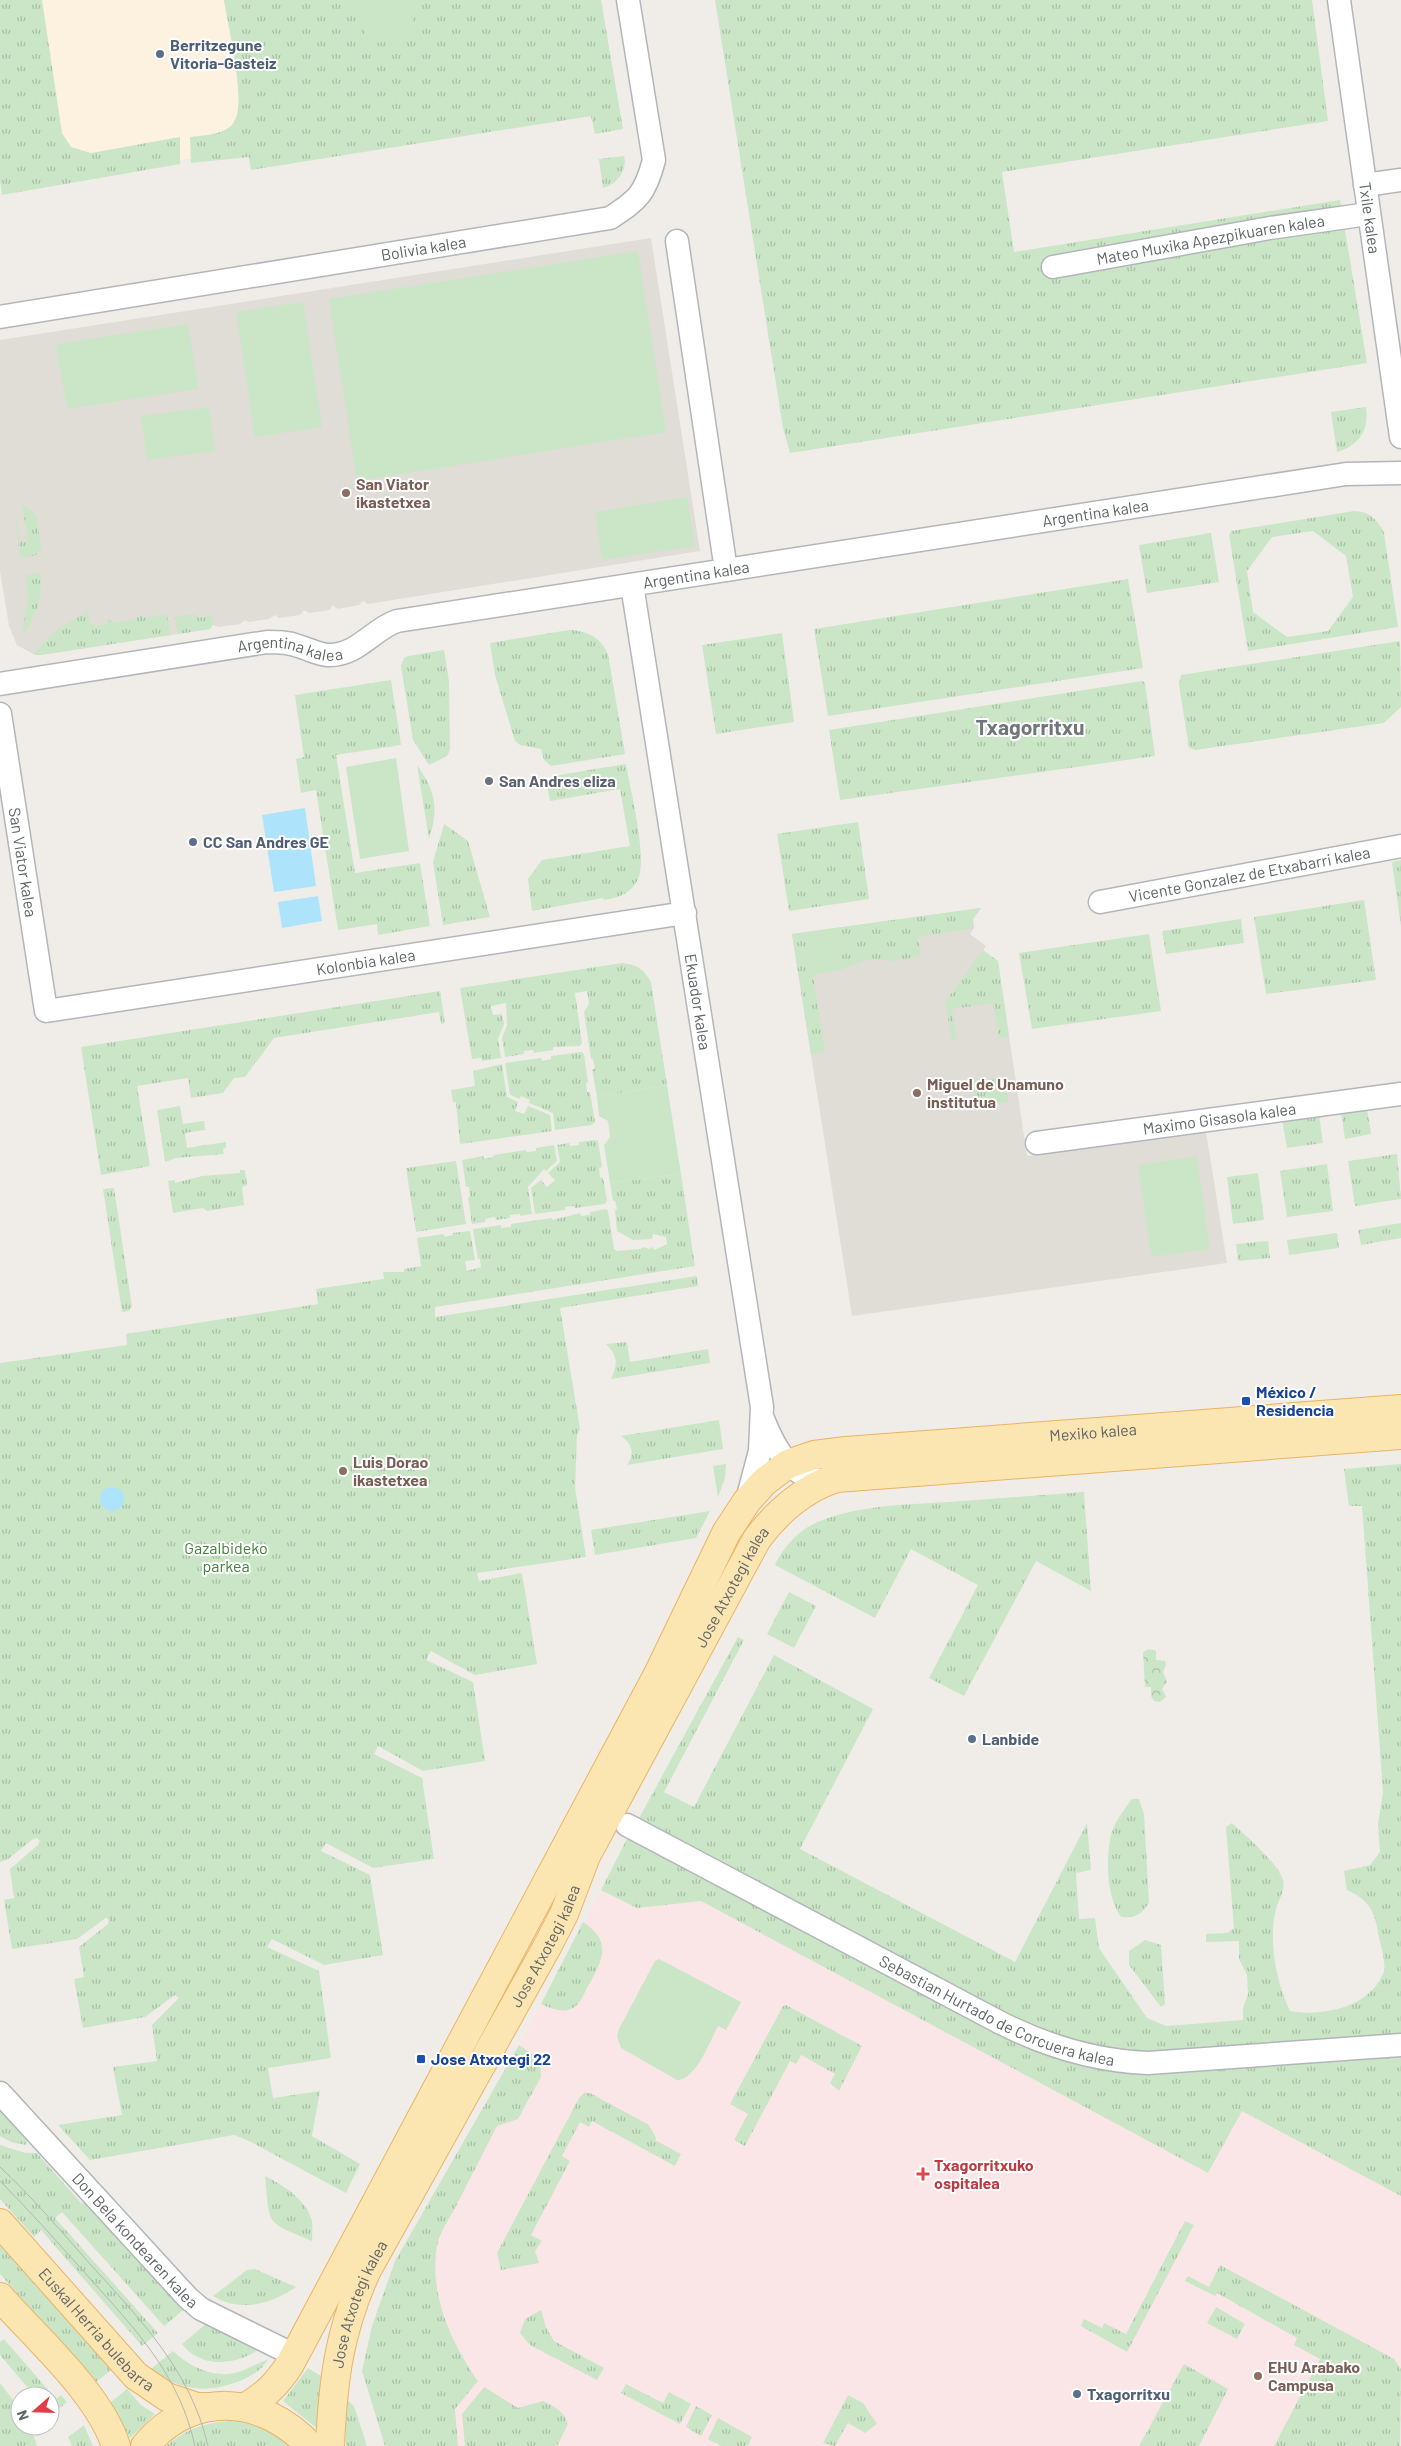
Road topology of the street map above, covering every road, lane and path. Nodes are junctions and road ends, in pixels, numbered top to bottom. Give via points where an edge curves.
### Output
1 (628, 0) edge
2 (1339, 0) edge
3 (1401, 180) edge
4 (1365, 185) junction
5 (1368, 214) junction
6 (677, 241) dead end
7 (1053, 267) dead end
8 (0, 317) edge
9 (1401, 437) edge
10 (1401, 473) edge
11 (726, 570) junction
12 (632, 585) junction
13 (0, 684) edge
14 (0, 714) edge
15 (1401, 846) edge
16 (1100, 902) dead end
17 (684, 913) junction
18 (46, 1011) joint
19 (1401, 1094) edge
20 (1037, 1143) dead end
21 (1401, 1409) edge
22 (763, 1418) junction
23 (1401, 1434) edge
24 (788, 1464) junction
25 (827, 1481) junction
26 (747, 1501) junction
27 (627, 1825) dead end
28 (1401, 2044) edge
29 (0, 2093) edge
30 (0, 2223) edge
31 (0, 2297) edge
32 (294, 2355) junction
33 (211, 2407) junction
34 (246, 2407) junction
35 (116, 2446) edge
36 (145, 2446) edge
37 (310, 2446) edge
38 (330, 2446) edge

1 - 8 street, Bolivia kalea via 654,160 649,180 639,198 610,218
2 - 4 street, Txile kalea
3 - 4 street
4 - 5 street, Txile kalea
5 - 7 street, Mateo Muxika Apezpikuaren kalea
5 - 9 street, Txile kalea
6 - 11 street
10 - 11 street, Argentina kalea via 1346,474
11 - 12 street, Argentina kalea
12 - 13 street, Argentina kalea via 397,621 386,625 358,647 330,655 313,653 285,642 267,642
12 - 17 street, Ekuador kalea
14 - 18 street, San Viator kalea
15 - 16 street, Vicente Gonzalez de Etxabarri kalea
17 - 18 street, Kolonbia kalea
17 - 22 street, Ekuador kalea
19 - 20 street, Maximo Gisasola kalea
21 - 24 main road, Mexiko kalea via 846,1451 814,1455
22 - 24 street, Ekuador kalea via 773,1444
22 - 26 street, Ekuador kalea via 760,1451
23 - 25 main road, Mexiko kalea via 854,1476
24 - 25 street, Ekuador kalea via 803,1476
24 - 26 main road, Jose Atxotegi kalea via 764,1482
25 - 38 main road, Jose Atxotegi kalea via 786,1507 757,1539 586,1856 547,1948 367,2270 341,2338 334,2379
26 - 32 main road, Jose Atxotegi kalea via 721,1542 658,1674
27 - 28 street, Sebastian Hurtado de Corcuera kalea via 1028,2037 1078,2053 1121,2062 1148,2063
29 - 32 street, Don Bela kondearen kalea via 201,2309
30 - 33 main road, Euskal Herria bulebarra via 136,2376 168,2397 197,2407
31 - 35 main road via 87,2394 107,2422
32 - 34 main road, Jose Atxotegi kalea via 280,2381 266,2395
33 - 34 main road
33 - 36 main road via 169,2423
34 - 37 main road via 282,2421

